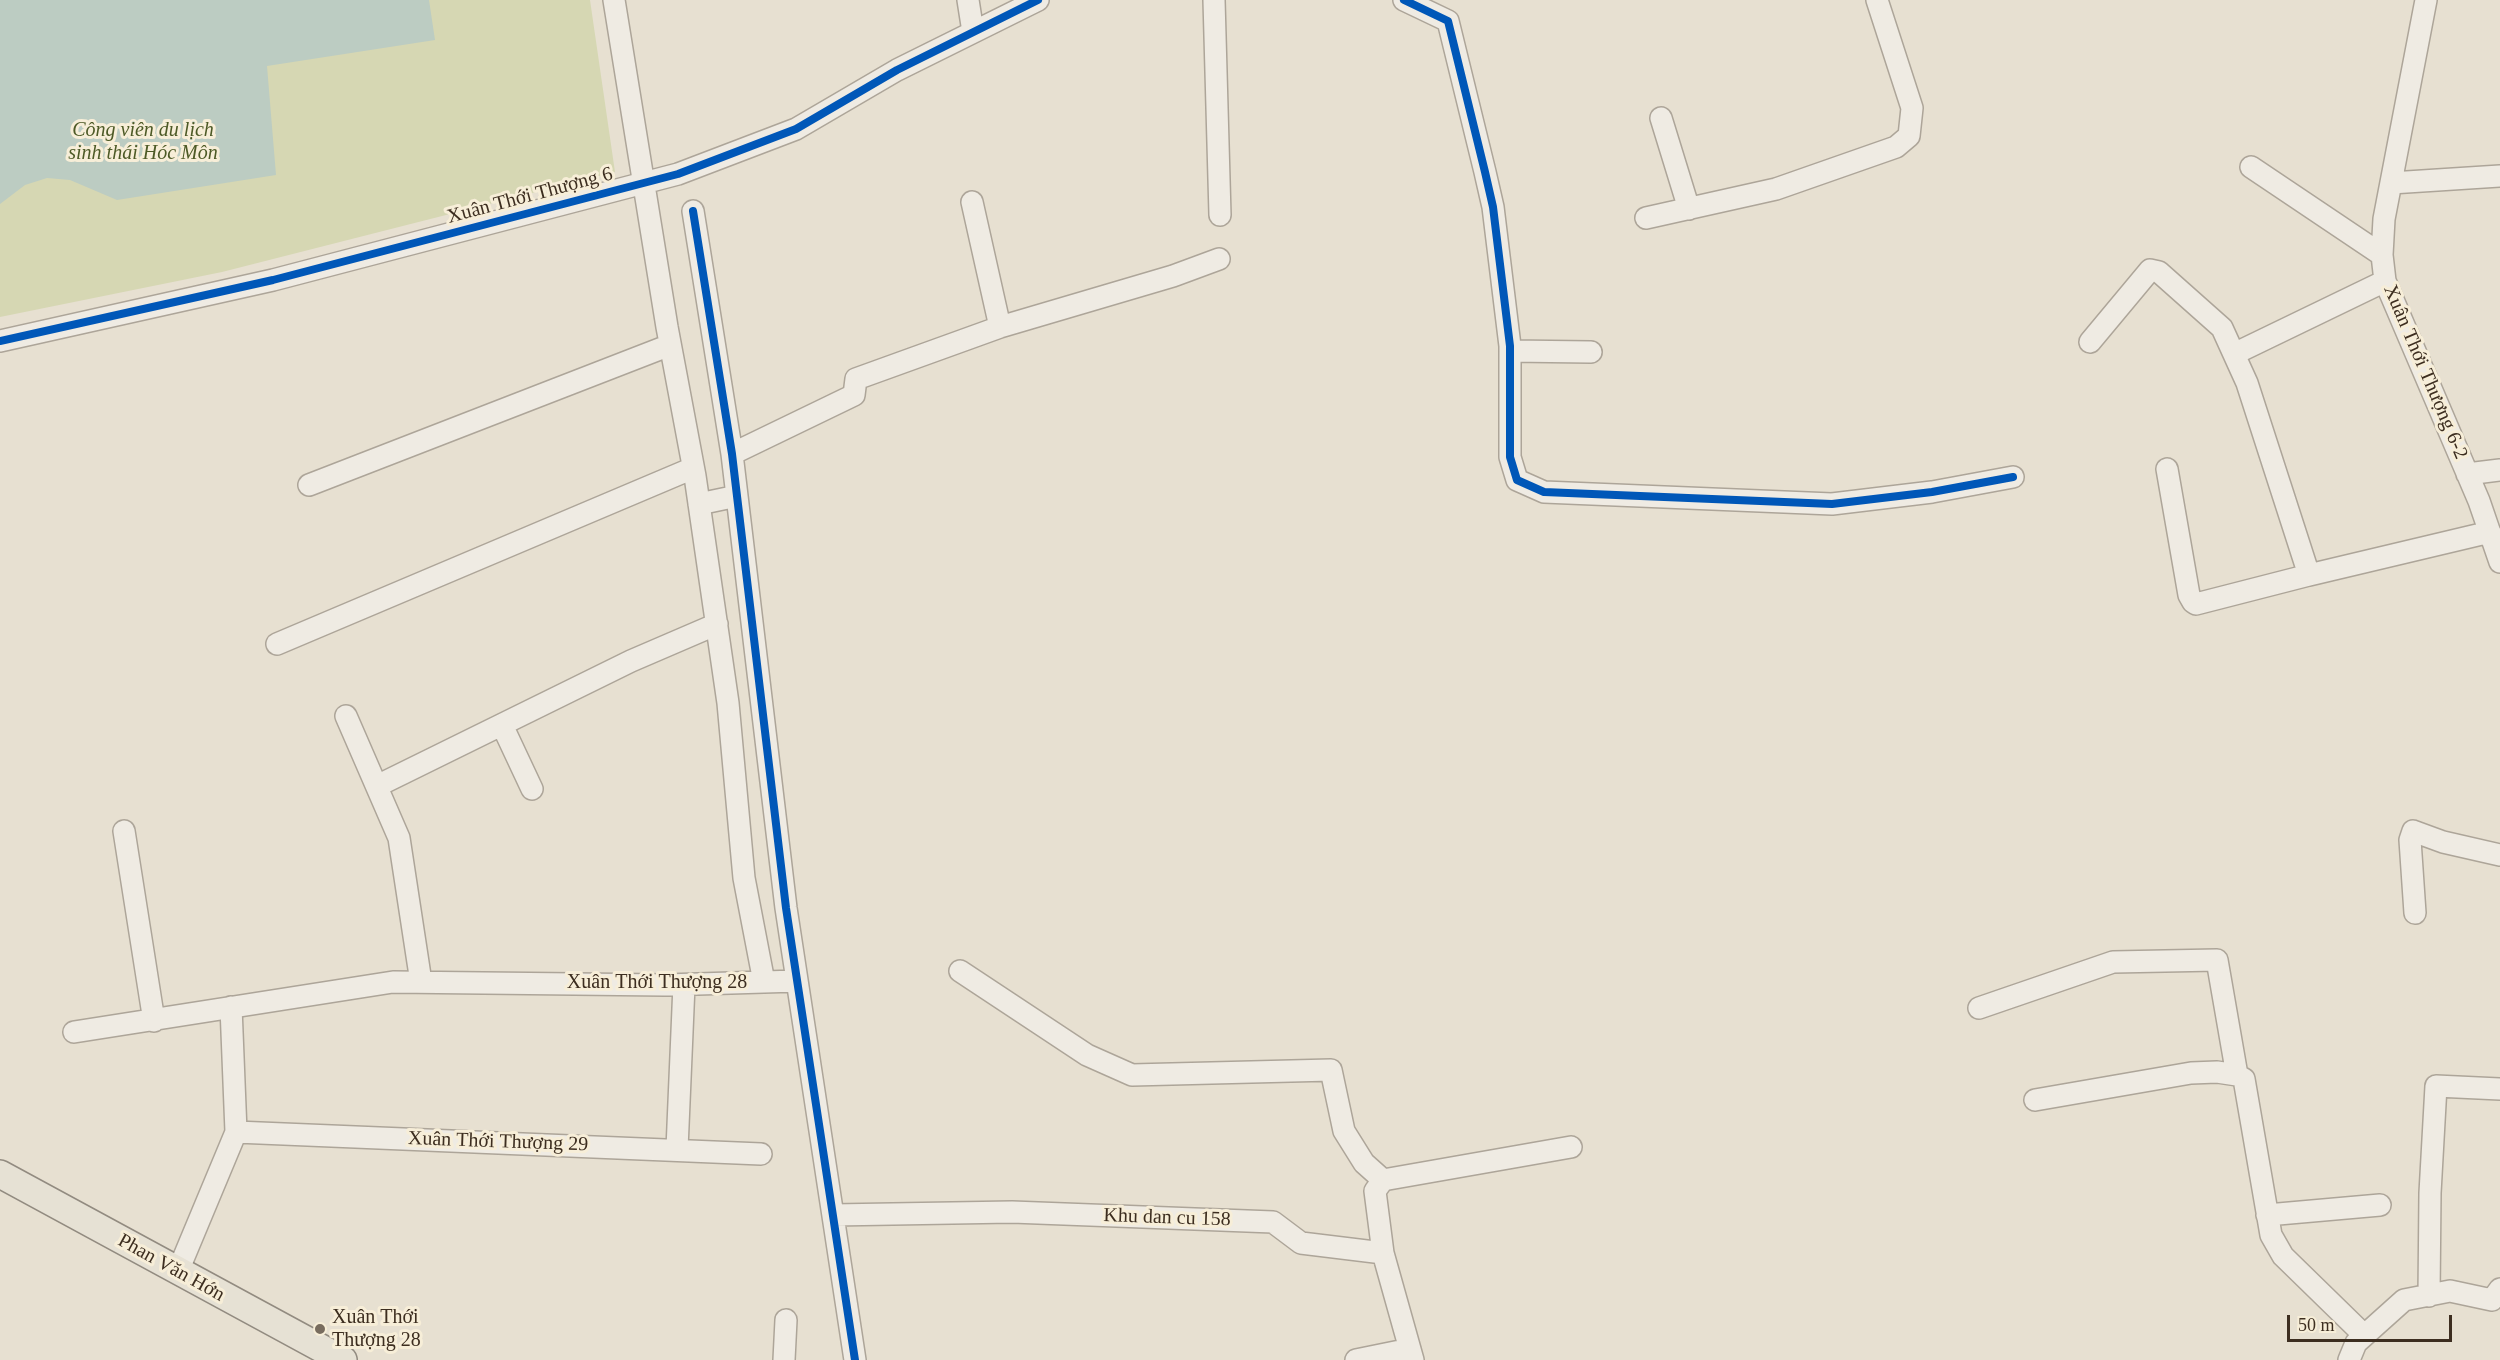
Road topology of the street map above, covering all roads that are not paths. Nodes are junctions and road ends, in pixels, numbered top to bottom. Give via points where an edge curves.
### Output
1 (614, 0) edge
2 (968, 0) edge
3 (1038, 0) edge
4 (1214, 0) edge
5 (1404, 0) edge
6 (1877, 0) edge
7 (2426, 0) edge
8 (973, 32) junction
9 (1660, 118) dead end
10 (2251, 167) dead end
11 (2500, 176) edge
12 (645, 182) junction
13 (2391, 183) junction
14 (972, 202) dead end
15 (1689, 209) junction
16 (693, 211) dead end
17 (1220, 215) dead end
18 (1646, 218) dead end
19 (2382, 255) junction
20 (1219, 259) dead end
21 (2385, 281) junction
22 (1000, 327) junction
23 (0, 341) edge
24 (2090, 342) dead end
25 (670, 345) junction
26 (1510, 351) junction
27 (1591, 352) dead end
28 (2234, 354) junction
29 (732, 454) junction
30 (693, 468) junction
31 (2167, 469) dead end
32 (2500, 470) edge
33 (2467, 474) junction
34 (2013, 477) dead end
35 (309, 485) dead end
36 (737, 496) junction
37 (699, 504) junction
38 (2490, 532) junction
39 (2500, 562) edge
40 (2309, 576) junction
41 (717, 624) junction
42 (277, 644) dead end
43 (346, 716) dead end
44 (502, 725) junction
45 (377, 786) junction
46 (532, 789) dead end
47 (124, 831) dead end
48 (2500, 855) edge
49 (2415, 913) dead end
50 (960, 971) dead end
51 (797, 981) junction
52 (421, 982) junction
53 (764, 982) junction
54 (684, 985) junction
55 (231, 1007) junction
56 (1979, 1008) dead end
57 (154, 1020) junction
58 (74, 1032) dead end
59 (2237, 1075) junction
60 (2500, 1089) edge
61 (2035, 1100) dead end
62 (236, 1132) junction
63 (1571, 1147) dead end
64 (677, 1149) junction
65 (761, 1154) dead end
66 (0, 1174) edge
67 (1383, 1180) junction
68 (2380, 1205) dead end
69 (833, 1215) junction
70 (2266, 1215) junction
71 (1383, 1253) junction
72 (178, 1271) junction
73 (2429, 1296) junction
74 (2497, 1299) edge
75 (786, 1320) dead end
76 (2364, 1335) junction
77 (1412, 1355) edge
78 (343, 1360) edge
79 (784, 1360) edge
80 (855, 1360) edge
81 (1356, 1360) edge
82 (2349, 1360) edge

1 - 12 street
2 - 8 street
3 - 8 street, Xuân Thới Thượng 6
4 - 17 street
5 - 26 street via 1448,21 1493,207
6 - 15 street via 1912,108 1909,136 1896,147 1776,189
7 - 13 street, Xuân Thới Thượng 6-2
8 - 12 street, Xuân Thới Thượng 6 via 897,70 796,129 678,174
9 - 15 street
10 - 19 street
11 - 13 street
12 - 23 street, Xuân Thới Thượng 6 via 273,280
12 - 25 street
13 - 19 street, Xuân Thới Thượng 6-2
14 - 22 street
15 - 18 street
16 - 29 street
19 - 21 street, Xuân Thới Thượng 6-2
20 - 22 street
21 - 28 street
21 - 33 street, Xuân Thới Thượng 6-2
22 - 29 street via 856,379 854,395
24 - 28 street via 2150,270 2159,272 2222,328
25 - 30 street
25 - 35 street
26 - 27 street
26 - 34 street via 1510,457 1517,480 1544,492 1832,504
28 - 40 street via 2247,383
29 - 36 street
30 - 37 street
30 - 42 street
31 - 40 street via 2193,602
32 - 33 street
33 - 38 street, Xuân Thới Thượng 6-2
36 - 37 street
36 - 51 street
37 - 41 street
38 - 39 street, Xuân Thới Thượng 6-2
38 - 40 street
41 - 44 street
41 - 53 street via 744,878
43 - 45 street
44 - 45 street
44 - 46 street
45 - 52 street via 399,838
47 - 57 street
48 - 49 street via 2413,831 2410,840
50 - 67 street via 1087,1054 1132,1074 1331,1070 1344,1131
51 - 53 street, Xuân Thới Thượng 28
51 - 69 street
52 - 54 street, Xuân Thới Thượng 28
52 - 55 street, Xuân Thới Thượng 28 via 393,982
53 - 54 street, Xuân Thới Thượng 28
54 - 64 street
55 - 57 street, Xuân Thới Thượng 28
55 - 62 street
56 - 59 street via 2113,962 2217,960
57 - 58 street, Xuân Thới Thượng 28
59 - 61 street via 2192,1073
59 - 70 street via 2247,1086
60 - 73 street via 2436,1086
62 - 64 street, Xuân Thới Thượng 29
62 - 72 street
63 - 67 street
64 - 65 street, Xuân Thới Thượng 29
66 - 72 main road, Phan Văn Hớn
67 - 71 street via 1375,1191
68 - 70 street
69 - 71 street, Khu dan cu 158 via 1012,1212 1273,1222 1301,1243
69 - 80 street
70 - 76 street via 2271,1235 2283,1256
71 - 77 street
72 - 78 main road, Phan Văn Hớn
73 - 74 street via 2450,1292
73 - 76 street via 2404,1300
75 - 79 street
76 - 82 street via 2356,1342
77 - 81 street

